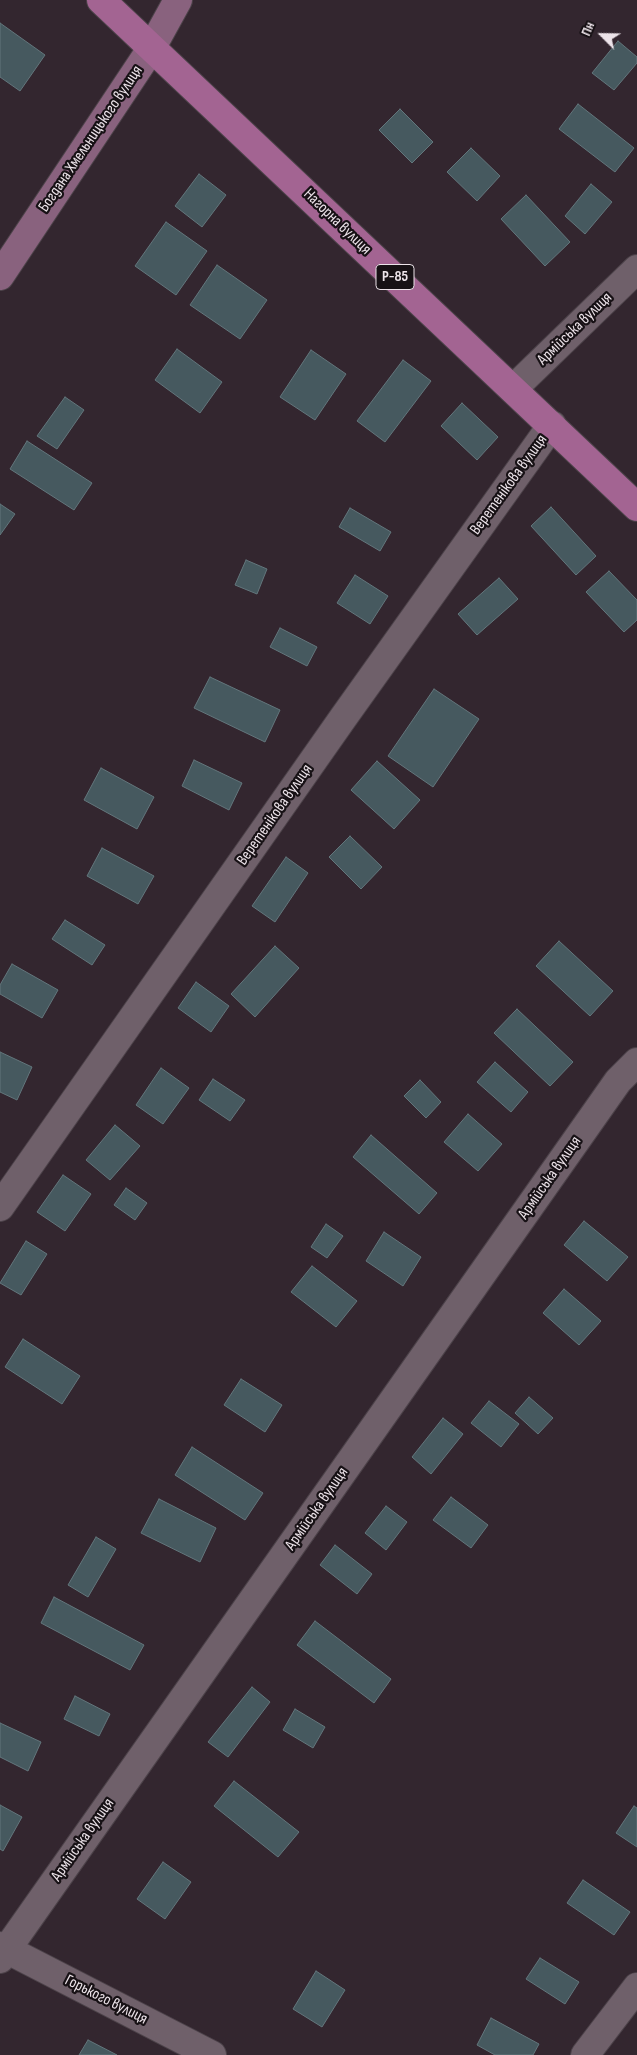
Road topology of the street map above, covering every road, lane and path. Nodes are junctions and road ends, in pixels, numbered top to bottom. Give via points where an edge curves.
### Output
1 (102, 0) edge
2 (178, 0) edge
3 (151, 49) junction
4 (637, 269) edge
5 (0, 276) edge
6 (512, 389) junction
7 (552, 425) junction
8 (637, 507) edge
9 (637, 1062) edge
10 (0, 1207) edge
11 (2, 1951) edge
12 (637, 1987) edge
13 (212, 2055) edge
14 (585, 2055) edge

1 - 3 main road, Нагорна вулиця / Р-85
2 - 3 street, Богдана Хмельницького вулиця
3 - 5 street, Богдана Хмельницького вулиця
3 - 6 main road, Нагорна вулиця / Р-85 via 208,99
4 - 6 street, Армійська вулиця
6 - 7 main road, Нагорна вулиця / Р-85
7 - 8 main road, Нагорна вулиця / Р-85
7 - 10 street, Веретенікова вулиця
9 - 11 street, Армійська вулиця via 618,1081
11 - 13 street, Горького вулиця
12 - 14 street

